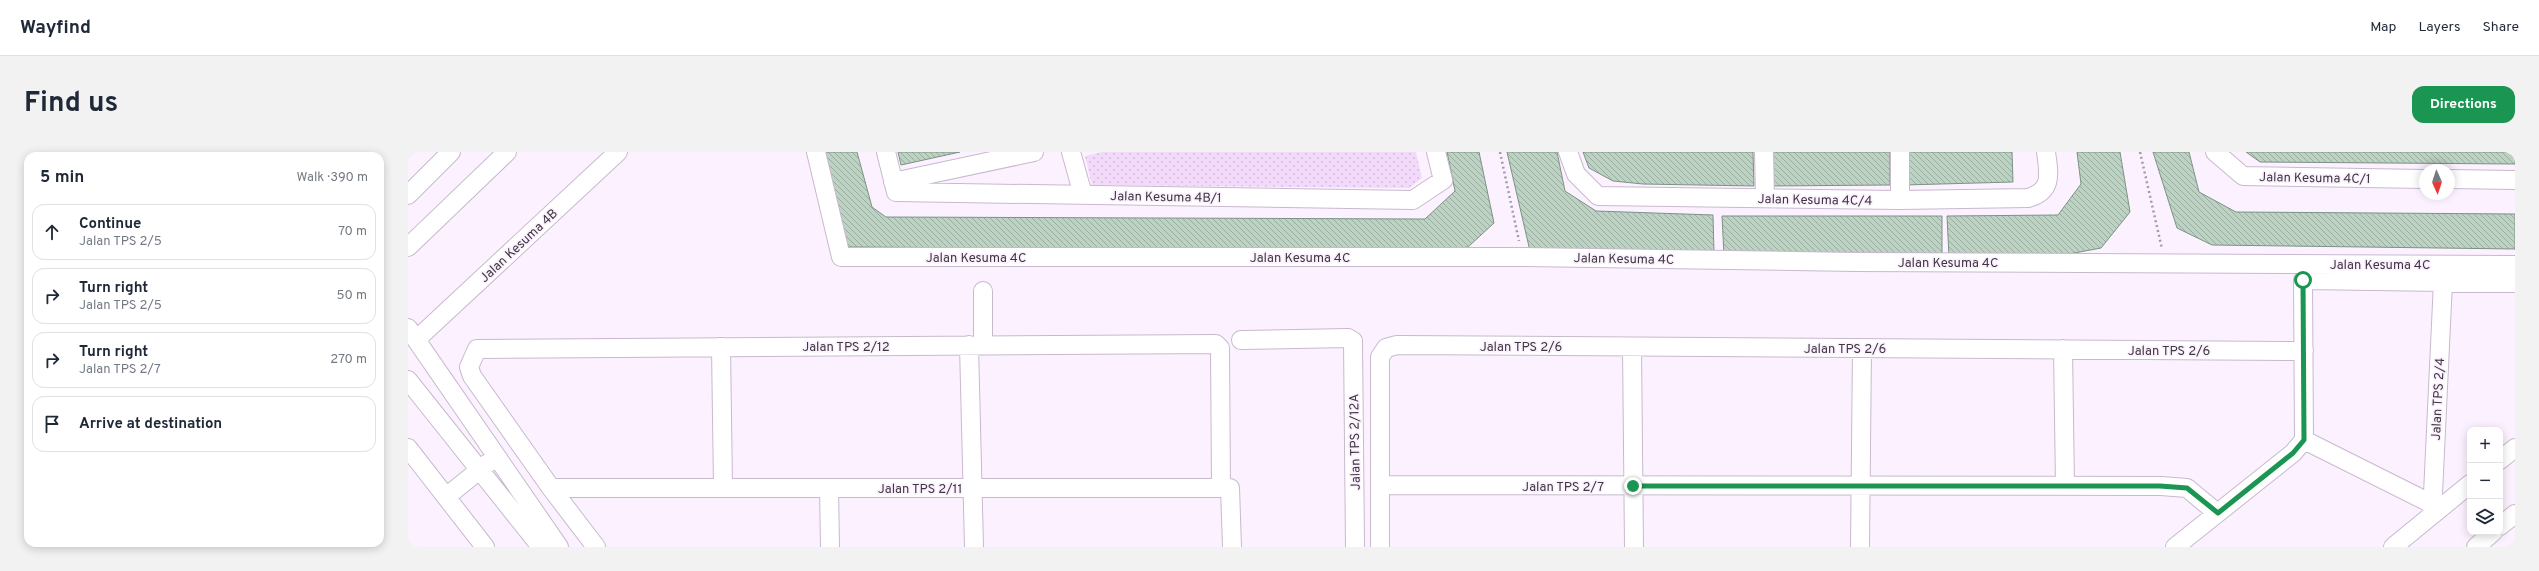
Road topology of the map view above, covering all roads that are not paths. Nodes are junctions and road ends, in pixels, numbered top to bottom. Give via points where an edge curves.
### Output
1 (451, 152) edge
2 (507, 152) edge
3 (618, 152) edge
4 (816, 152) edge
5 (886, 152) edge
6 (1034, 152) edge
7 (1071, 152) edge
8 (1436, 152) edge
9 (1568, 152) edge
10 (1764, 152) edge
11 (1900, 152) edge
12 (2046, 152) edge
13 (2215, 152) edge
14 (2419, 179) edge
15 (2455, 179) edge
16 (2515, 180) edge
17 (893, 182) junction
18 (408, 195) edge
19 (1083, 195) junction
20 (1765, 198) junction
21 (1900, 200) junction
22 (408, 247) edge
23 (2515, 265) edge
24 (2443, 282) junction
25 (2515, 284) edge
26 (983, 291) dead end
27 (413, 334) edge
28 (1241, 340) dead end
29 (976, 345) junction
30 (721, 347) junction
31 (1632, 347) junction
32 (1862, 348) junction
33 (2063, 349) junction
34 (2304, 351) junction
35 (408, 380) edge
36 (2304, 440) junction
37 (408, 448) edge
38 (2515, 448) edge
39 (497, 457) junction
40 (2503, 458) edge
41 (478, 469) junction
42 (1860, 485) junction
43 (1380, 486) junction
44 (1633, 486) junction
45 (2065, 486) junction
46 (2467, 486) edge
47 (723, 487) junction
48 (551, 488) junction
49 (829, 488) junction
50 (973, 488) junction
51 (1221, 488) junction
52 (446, 497) junction
53 (2432, 510) junction
54 (2218, 513) junction
55 (2515, 514) edge
56 (2503, 524) edge
57 (2490, 535) edge
58 (485, 547) edge
59 (540, 547) edge
60 (559, 547) edge
61 (596, 547) edge
62 (830, 547) edge
63 (974, 547) edge
64 (1232, 547) edge
65 (1355, 547) edge
66 (1380, 547) edge
67 (1634, 547) edge
68 (1860, 547) edge
69 (2175, 547) edge
70 (2393, 547) edge
71 (2476, 547) edge

1 - 18 street
2 - 22 street
3 - 27 street, Jalan Kesuma 4B
4 - 23 street, Jalan Kesuma 4C via 841,256 1522,257
5 - 17 street
6 - 17 street
7 - 19 street
8 - 19 street, Jalan Kesuma 4B/1 via 1443,180 1413,200
9 - 20 street, Jalan Kesuma 4C/4 via 1576,174 1598,196
10 - 20 street
11 - 21 street
12 - 21 street, Jalan Kesuma 4C/4 via 2049,172 2046,187 2039,195 2028,198
13 - 14 street, Jalan Kesuma 4C/1 via 2243,176
15 - 16 street
17 - 19 street, Jalan Kesuma 4B/1 via 896,192
20 - 21 street, Jalan Kesuma 4C/4
24 - 25 street
24 - 34 street via 2303,280
24 - 53 street, Jalan TPS 2/4
26 - 29 street
27 - 39 street
28 - 65 street, Jalan TPS 2/12A via 1348,338 1353,341
29 - 30 street, Jalan TPS 2/12
29 - 50 street
29 - 51 street, Jalan TPS 2/12 via 1216,344 1220,348
30 - 47 street
30 - 48 street, Jalan TPS 2/12 via 477,349 469,367 472,376
31 - 32 street, Jalan TPS 2/6
31 - 43 street, Jalan TPS 2/6 via 1397,345 1386,348 1380,357
31 - 44 street
32 - 33 street, Jalan TPS 2/6
32 - 42 street
33 - 34 street, Jalan TPS 2/6
33 - 45 street
34 - 36 street
35 - 41 street
36 - 53 street
36 - 54 street via 2293,453
37 - 52 street
38 - 40 street
39 - 41 street
39 - 60 street
41 - 52 street
41 - 59 street
42 - 44 street, Jalan TPS 2/7
42 - 45 street, Jalan TPS 2/7
42 - 68 street
43 - 44 street, Jalan TPS 2/7
43 - 66 street
44 - 67 street
45 - 54 street, Jalan TPS 2/7 via 2187,488
46 - 53 street
47 - 48 street, Jalan TPS 2/11
47 - 49 street, Jalan TPS 2/11
48 - 61 street
49 - 50 street, Jalan TPS 2/11
49 - 62 street
50 - 51 street, Jalan TPS 2/11
50 - 63 street
51 - 64 street via 1230,488 1232,491
52 - 58 street
53 - 70 street
54 - 69 street
55 - 56 street
57 - 71 street

